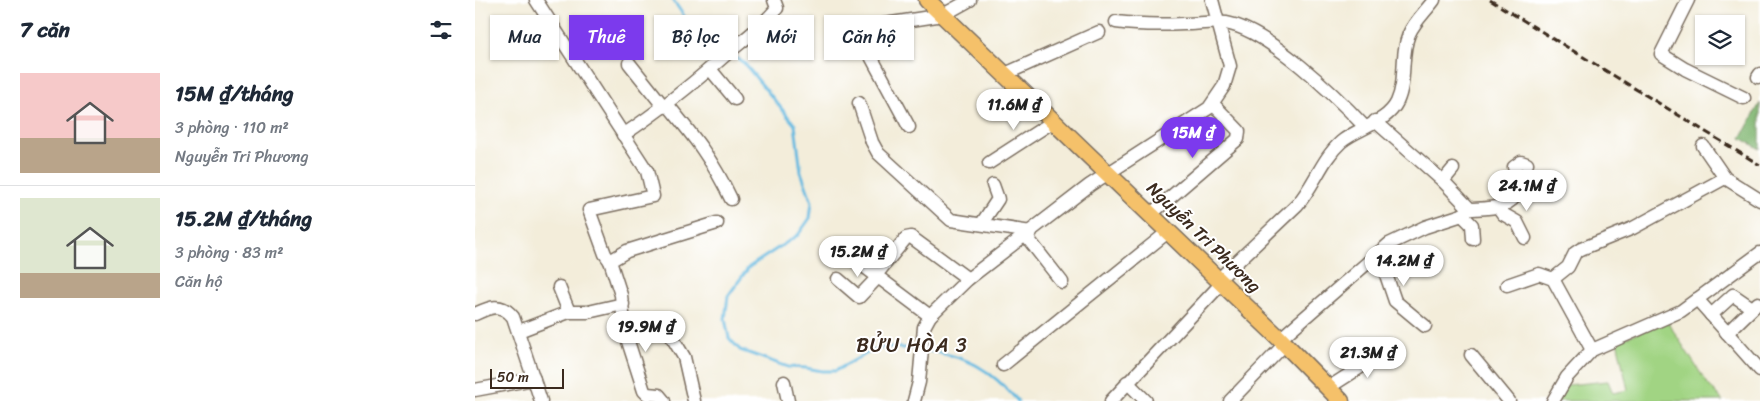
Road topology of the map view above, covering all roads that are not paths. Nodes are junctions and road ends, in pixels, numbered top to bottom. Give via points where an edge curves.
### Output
1 (536, 0) edge
2 (775, 0) edge
3 (927, 0) edge
4 (970, 0) edge
5 (1212, 0) edge
6 (1434, 0) edge
7 (1688, 0) edge
8 (943, 15) junction
9 (1115, 22) dead end
10 (1218, 23) junction
11 (1099, 32) dead end
12 (629, 63) dead end
13 (710, 69) junction
14 (1005, 74) junction
15 (1744, 98) dead end
16 (735, 99) dead end
17 (859, 103) dead end
18 (1213, 104) junction
19 (666, 106) junction
20 (1054, 121) junction
21 (1370, 124) junction
22 (909, 127) dead end
23 (623, 135) junction
24 (1703, 146) dead end
25 (989, 163) dead end
26 (1527, 164) dead end
27 (1453, 169) dead end
28 (1108, 172) junction
29 (1725, 178) junction
30 (1443, 181) junction
31 (993, 185) dead end
32 (731, 199) dead end
33 (1760, 200) edge
34 (1498, 207) junction
35 (1466, 212) junction
36 (1151, 214) junction
37 (982, 223) junction
38 (717, 224) dead end
39 (1169, 232) junction
40 (1029, 234) junction
41 (1525, 238) dead end
42 (1473, 239) dead end
43 (846, 253) dead end
44 (1760, 253) edge
45 (1379, 254) junction
46 (610, 261) junction
47 (877, 276) junction
48 (838, 279) dead end
49 (968, 279) junction
50 (1553, 279) junction
51 (1220, 281) junction
52 (1061, 282) dead end
53 (1507, 285) dead end
54 (559, 287) dead end
55 (1697, 300) junction
56 (623, 304) junction
57 (477, 309) edge
58 (569, 312) junction
59 (1711, 315) junction
60 (930, 316) junction
61 (1425, 326) dead end
62 (667, 329) dead end
63 (519, 331) junction
64 (1727, 333) junction
65 (1282, 342) junction
66 (1365, 346) dead end
67 (1592, 350) junction
68 (1471, 355) dead end
69 (1003, 365) dead end
70 (1760, 370) edge
71 (534, 379) junction
72 (784, 382) dead end
73 (1127, 382) junction
74 (1328, 388) junction
75 (475, 390) edge
76 (642, 397) edge
77 (541, 401) edge
78 (663, 401) edge
79 (694, 401) edge
80 (788, 401) edge
81 (915, 401) edge
82 (1111, 401) edge
83 (1145, 401) edge
84 (1230, 401) edge
85 (1341, 401) edge
86 (1509, 401) edge
87 (1553, 401) edge

1 - 23 street
2 - 13 street via 777,8 772,14
3 - 8 main road, Nguyễn Tri Phương
4 - 8 street
5 - 10 street
6 - 21 street via 1409,34 1397,102 1388,114
7 - 15 street via 1661,54
8 - 14 main road, Nguyễn Tri Phương
8 - 22 street via 866,26 861,31 861,38
9 - 10 street via 1145,26
10 - 18 street via 1230,66 1224,86
10 - 21 street via 1238,26 1271,45
11 - 14 street
12 - 19 street
13 - 16 street
13 - 19 street
14 - 20 main road, Nguyễn Tri Phương
17 - 37 street via 878,153 951,220
18 - 28 street
18 - 36 street via 1239,131 1238,139
19 - 23 street
19 - 32 street via 703,147
20 - 25 street
20 - 28 main road, Nguyễn Tri Phương
21 - 30 street
21 - 51 street via 1334,149 1307,194
23 - 46 street via 647,171 653,196 589,210
24 - 29 street
26 - 34 street via 1521,162 1514,167 1520,189 1516,198
27 - 30 street
28 - 36 main road, Nguyễn Tri Phương
28 - 40 street
29 - 33 street
29 - 50 street via 1633,228 1581,249 1575,253 1568,267
30 - 35 street
31 - 37 street via 998,199
34 - 35 street
34 - 41 street via 1517,222
35 - 42 street via 1472,225
35 - 45 street via 1397,239
36 - 39 main road, Nguyễn Tri Phương
37 - 40 street
38 - 46 street via 627,251
39 - 51 main road, Nguyễn Tri Phương
39 - 69 street
40 - 49 street
40 - 52 street
43 - 47 street
44 - 55 street
45 - 61 street via 1395,301
45 - 65 street
46 - 56 street
47 - 48 street via 859,297
47 - 49 street via 906,238 911,237
47 - 60 street
49 - 60 street
50 - 53 street via 1539,274
50 - 67 street
51 - 65 main road, Nguyễn Tri Phương
51 - 73 street
54 - 58 street
55 - 59 street
55 - 67 street via 1681,311
56 - 58 street via 589,312
56 - 76 street via 623,327
57 - 63 street via 493,306 507,310
58 - 63 street
59 - 64 street
59 - 64 street via 1730,295 1755,306
60 - 81 street via 921,342
62 - 79 street via 684,357
63 - 71 street
64 - 70 street
65 - 74 main road, Nguyễn Tri Phương
65 - 84 street
66 - 74 street via 1367,363
67 - 87 street via 1567,377
68 - 86 street
71 - 75 street
71 - 77 street
72 - 80 street
73 - 82 street
73 - 83 street
74 - 85 main road, Nguyễn Tri Phương
76 - 78 street via 659,395

